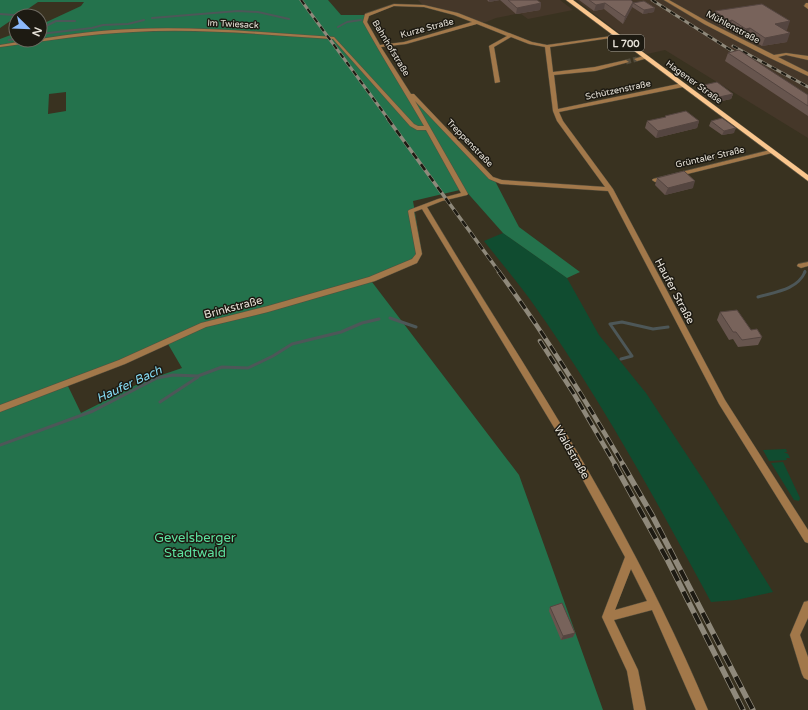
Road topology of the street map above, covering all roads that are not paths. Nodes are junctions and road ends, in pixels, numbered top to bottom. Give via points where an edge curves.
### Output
1 (569, 0) edge
2 (666, 0) edge
3 (392, 2) edge
4 (808, 4) edge
5 (808, 8) edge
6 (477, 22) junction
7 (510, 36) junction
8 (617, 36) junction
9 (0, 46) edge
10 (380, 46) junction
11 (547, 46) junction
12 (772, 57) junction
13 (806, 57) edge
14 (646, 58) junction
15 (637, 59) tunnel mouth
16 (626, 62) tunnel mouth
17 (551, 74) junction
18 (808, 74) edge
19 (496, 82) dead end
20 (683, 85) junction
21 (403, 86) junction
22 (556, 111) junction
23 (427, 128) junction
24 (770, 152) junction
25 (808, 178) edge
26 (655, 180) dead end
27 (610, 189) junction
28 (423, 206) junction
29 (0, 409) edge
30 (808, 539) edge
31 (631, 556) junction
32 (655, 604) junction
33 (808, 606) edge
34 (607, 617) junction
35 (808, 674) edge
36 (640, 710) edge
37 (702, 710) edge

1 - 8 main road, Hagener Straße / L 700
2 - 12 street, Mühlenstraße
3 - 6 street, Bahnhofstraße via 436,8
3 - 10 street, Bahnhofstraße via 367,15 365,19
4 - 5 street
6 - 7 street, Bahnhofstraße
6 - 10 street, Kurze Straße via 404,43
7 - 11 street, Bahnhofstraße
7 - 19 street via 491,46
8 - 11 street, Bahnhofstraße
8 - 14 main road, Hagener Straße / L 700
9 - 23 street, Im Twiesack via 80,34 134,30 197,30 334,38 412,126
10 - 21 street, Bahnhofstraße
11 - 17 street, Haufer Straße
12 - 13 street via 786,54
12 - 18 street, Mühlenstraße
14 - 15 street
14 - 20 main road, Hagener Straße / L 700
16 - 17 street via 595,69
17 - 22 street, Haufer Straße
20 - 22 street, Schützenstraße
20 - 24 main road, Hagener Straße / L 700
21 - 23 street, Bahnhofstraße
21 - 27 street, Treppenstraße via 491,178 515,184
22 - 27 street, Haufer Straße via 560,121
23 - 28 street, Bahnhofstraße via 465,194
24 - 25 main road, Hagener Straße / L 700
24 - 26 street, Grüntaler Straße
27 - 30 street, Haufer Straße via 722,402
28 - 29 street, Brinkstraße via 411,211 419,254 415,261 372,279 204,325 122,362
28 - 31 street, Waldstraße via 558,427
31 - 32 street, Waldstraße
31 - 34 street
32 - 34 street
32 - 37 street, Waldstraße
33 - 35 street via 795,635
34 - 36 street via 632,670

